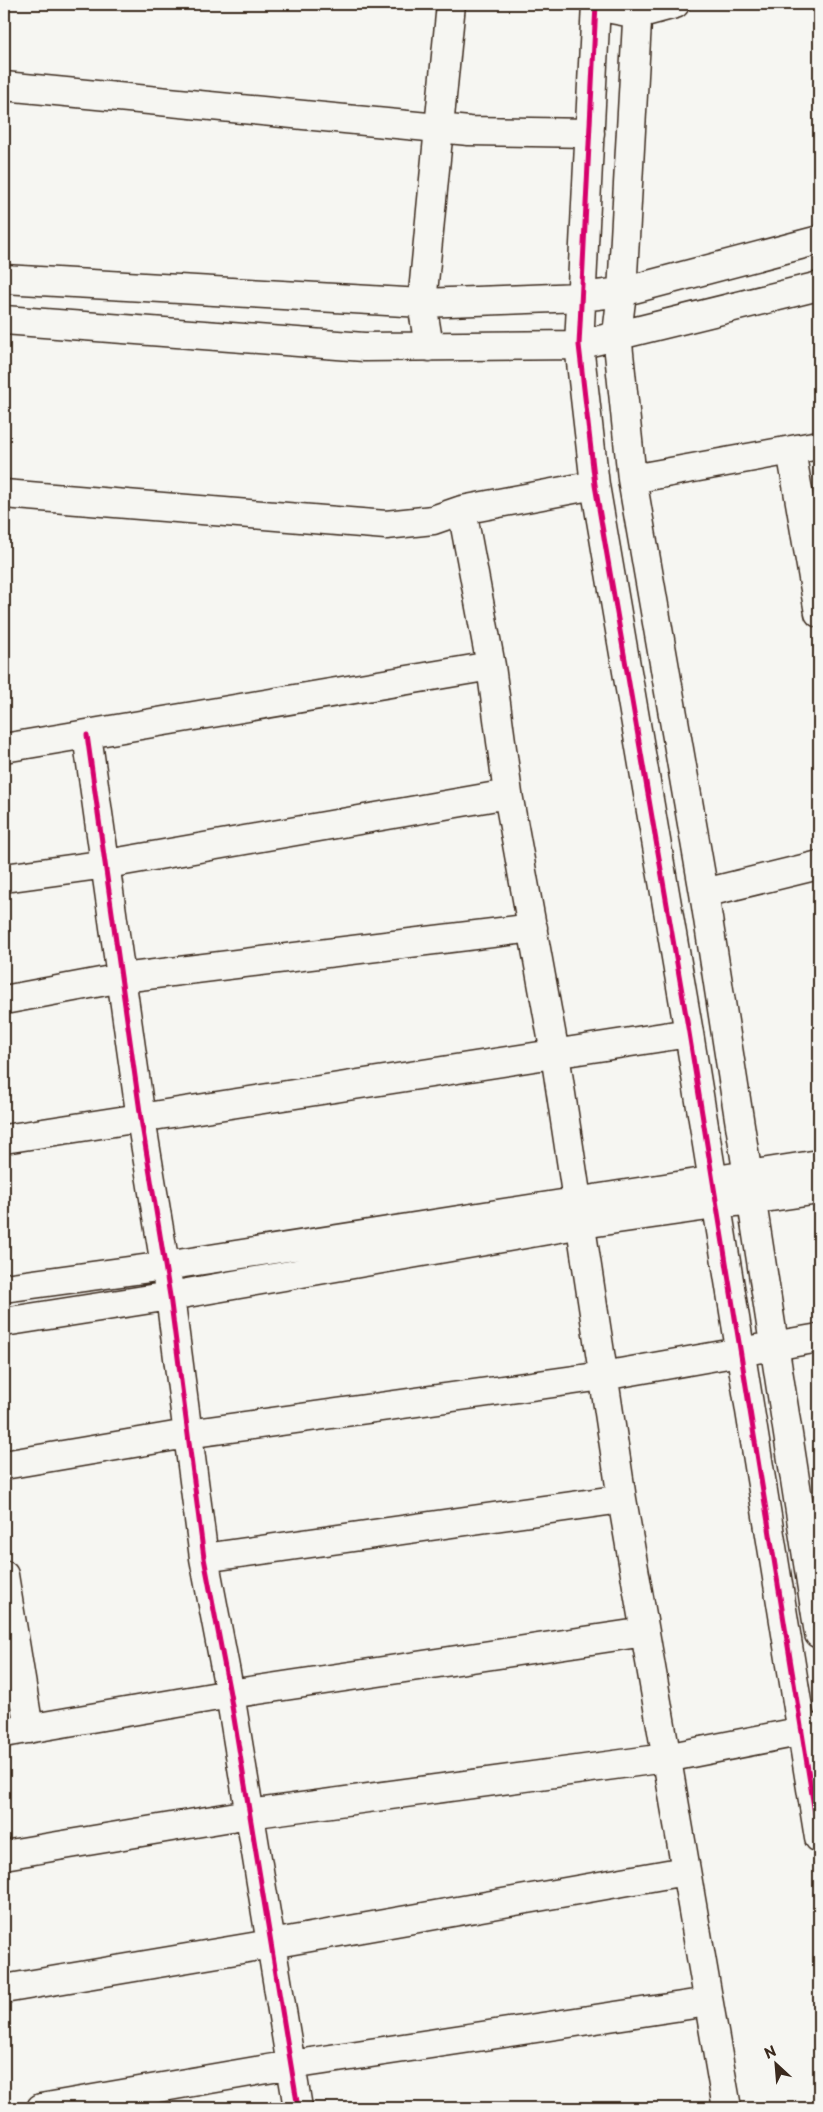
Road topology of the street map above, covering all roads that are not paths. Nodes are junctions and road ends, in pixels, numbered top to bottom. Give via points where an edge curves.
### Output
1 (451, 4) edge
2 (675, 4) edge
3 (596, 5) edge
4 (638, 9) edge
5 (4, 86) edge
6 (438, 128) junction
7 (590, 133) junction
8 (819, 240) edge
9 (4, 279) edge
10 (819, 286) edge
11 (622, 292) junction
12 (582, 297) junction
13 (422, 303) junction
14 (4, 320) edge
15 (617, 334) junction
16 (579, 345) junction
17 (429, 347) junction
18 (819, 445) edge
19 (791, 450) junction
20 (632, 479) junction
21 (594, 485) junction
22 (4, 494) edge
23 (462, 510) junction
24 (819, 612) edge
25 (491, 666) junction
26 (87, 735) junction
27 (4, 748) edge
28 (508, 794) junction
29 (107, 864) junction
30 (819, 865) edge
31 (4, 878) edge
32 (704, 893) junction
33 (533, 928) junction
34 (122, 978) junction
35 (4, 1000) edge
36 (689, 1033) junction
37 (555, 1054) junction
38 (141, 1119) junction
39 (4, 1139) edge
40 (819, 1164) edge
41 (747, 1174) junction
42 (713, 1178) junction
43 (819, 1190) edge
44 (751, 1201) junction
45 (717, 1206) junction
46 (581, 1213) junction
47 (165, 1266) junction
48 (4, 1288) edge
49 (170, 1296) junction
50 (4, 1322) edge
51 (819, 1338) edge
52 (772, 1345) junction
53 (740, 1351) junction
54 (603, 1376) junction
55 (187, 1434) junction
56 (4, 1464) edge
57 (622, 1499) junction
58 (204, 1558) junction
59 (4, 1575) edge
60 (645, 1632) junction
61 (819, 1634) edge
62 (230, 1694) junction
63 (811, 1730) edge
64 (16, 1731) edge
65 (666, 1758) junction
66 (249, 1814) junction
67 (819, 1838) edge
68 (4, 1855) edge
69 (686, 1871) junction
70 (270, 1944) junction
71 (4, 1989) edge
72 (708, 2002) junction
73 (290, 2065) junction
74 (41, 2108) edge
75 (298, 2108) edge
76 (727, 2108) edge

1 - 6 street
2 - 4 street
3 - 4 street
3 - 7 street
4 - 11 street
5 - 6 street
6 - 7 street
6 - 13 street
7 - 12 street
8 - 11 street
9 - 13 street
10 - 15 street
11 - 12 street
11 - 15 street
12 - 13 street
12 - 16 street
13 - 17 street
14 - 17 street via 364,347
15 - 16 street
15 - 20 street
16 - 17 street
16 - 21 street
18 - 19 street
19 - 20 street
19 - 24 street
20 - 32 street
21 - 23 street
21 - 36 street
22 - 23 street via 386,525 433,520
23 - 25 street
25 - 26 street
25 - 28 street
26 - 27 street
26 - 29 street
28 - 29 street
28 - 33 street
29 - 31 street
29 - 34 street
30 - 32 street
32 - 41 street
33 - 34 street
33 - 37 street
34 - 35 street
34 - 38 street
36 - 37 street
36 - 42 street
37 - 38 street
37 - 46 street
38 - 39 street
38 - 47 street
40 - 41 street
41 - 42 street
41 - 44 street
42 - 45 street
42 - 46 street
43 - 44 street
44 - 45 street
44 - 52 street
45 - 46 street
45 - 53 street
46 - 47 street
46 - 49 street
46 - 54 street
47 - 48 street
47 - 49 street
49 - 50 street
49 - 55 street
51 - 52 street
52 - 53 street
52 - 61 street
53 - 54 street
53 - 63 street
54 - 55 street
54 - 57 street
55 - 56 street
55 - 58 street
57 - 58 street
57 - 60 street
58 - 62 street
59 - 64 street
60 - 62 street
60 - 65 street
62 - 64 street
62 - 66 street
63 - 65 street
63 - 67 street
65 - 66 street
65 - 69 street
66 - 68 street
66 - 70 street
69 - 70 street
69 - 72 street
70 - 71 street
70 - 73 street
72 - 73 street
72 - 76 street
73 - 74 street
73 - 75 street

